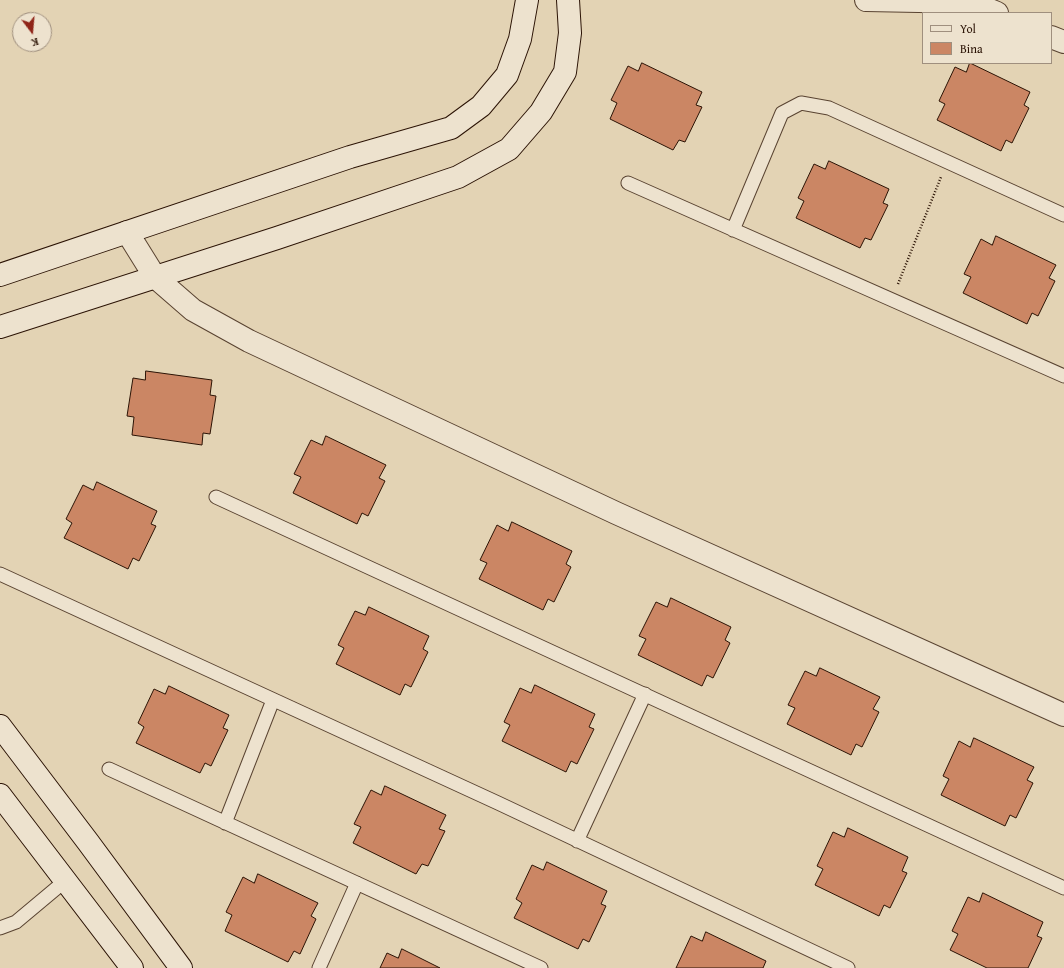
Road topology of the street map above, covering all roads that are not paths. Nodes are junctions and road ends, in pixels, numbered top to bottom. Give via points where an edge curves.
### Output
1 (527, 0) edge
2 (568, 0) edge
3 (866, 0) edge
4 (995, 12) edge
5 (1052, 37) edge
6 (1064, 42) edge
7 (628, 183) dead end
8 (1064, 215) edge
9 (733, 230) junction
10 (127, 232) junction
11 (0, 275) edge
12 (155, 277) junction
13 (0, 327) edge
14 (1064, 376) edge
15 (216, 497) dead end
16 (0, 574) edge
17 (644, 694) junction
18 (273, 700) junction
19 (1064, 715) edge
20 (0, 726) edge
21 (109, 769) dead end
22 (0, 795) edge
23 (225, 823) junction
24 (577, 841) junction
25 (65, 881) junction
26 (357, 883) junction
27 (1064, 888) edge
28 (0, 928) edge
29 (132, 968) edge
30 (181, 968) edge
31 (319, 968) edge
32 (541, 968) edge
33 (848, 968) edge

1 - 10 street via 520,39 507,75 481,106 451,128 350,157
2 - 12 street via 570,33 565,72 541,112 509,149 458,177
3 - 4 street via 971,2
5 - 6 street
7 - 9 lane
8 - 9 lane via 829,108 801,103 782,113
9 - 14 lane
10 - 11 street
10 - 12 street
12 - 13 street
12 - 19 street via 193,310 249,341 616,513
15 - 17 lane
16 - 18 lane
17 - 24 lane
17 - 27 lane
18 - 23 lane
18 - 24 lane
20 - 30 street
21 - 23 lane
22 - 25 street
23 - 26 lane
24 - 33 lane
25 - 28 lane via 16,922
25 - 29 street
26 - 31 lane
26 - 32 lane

